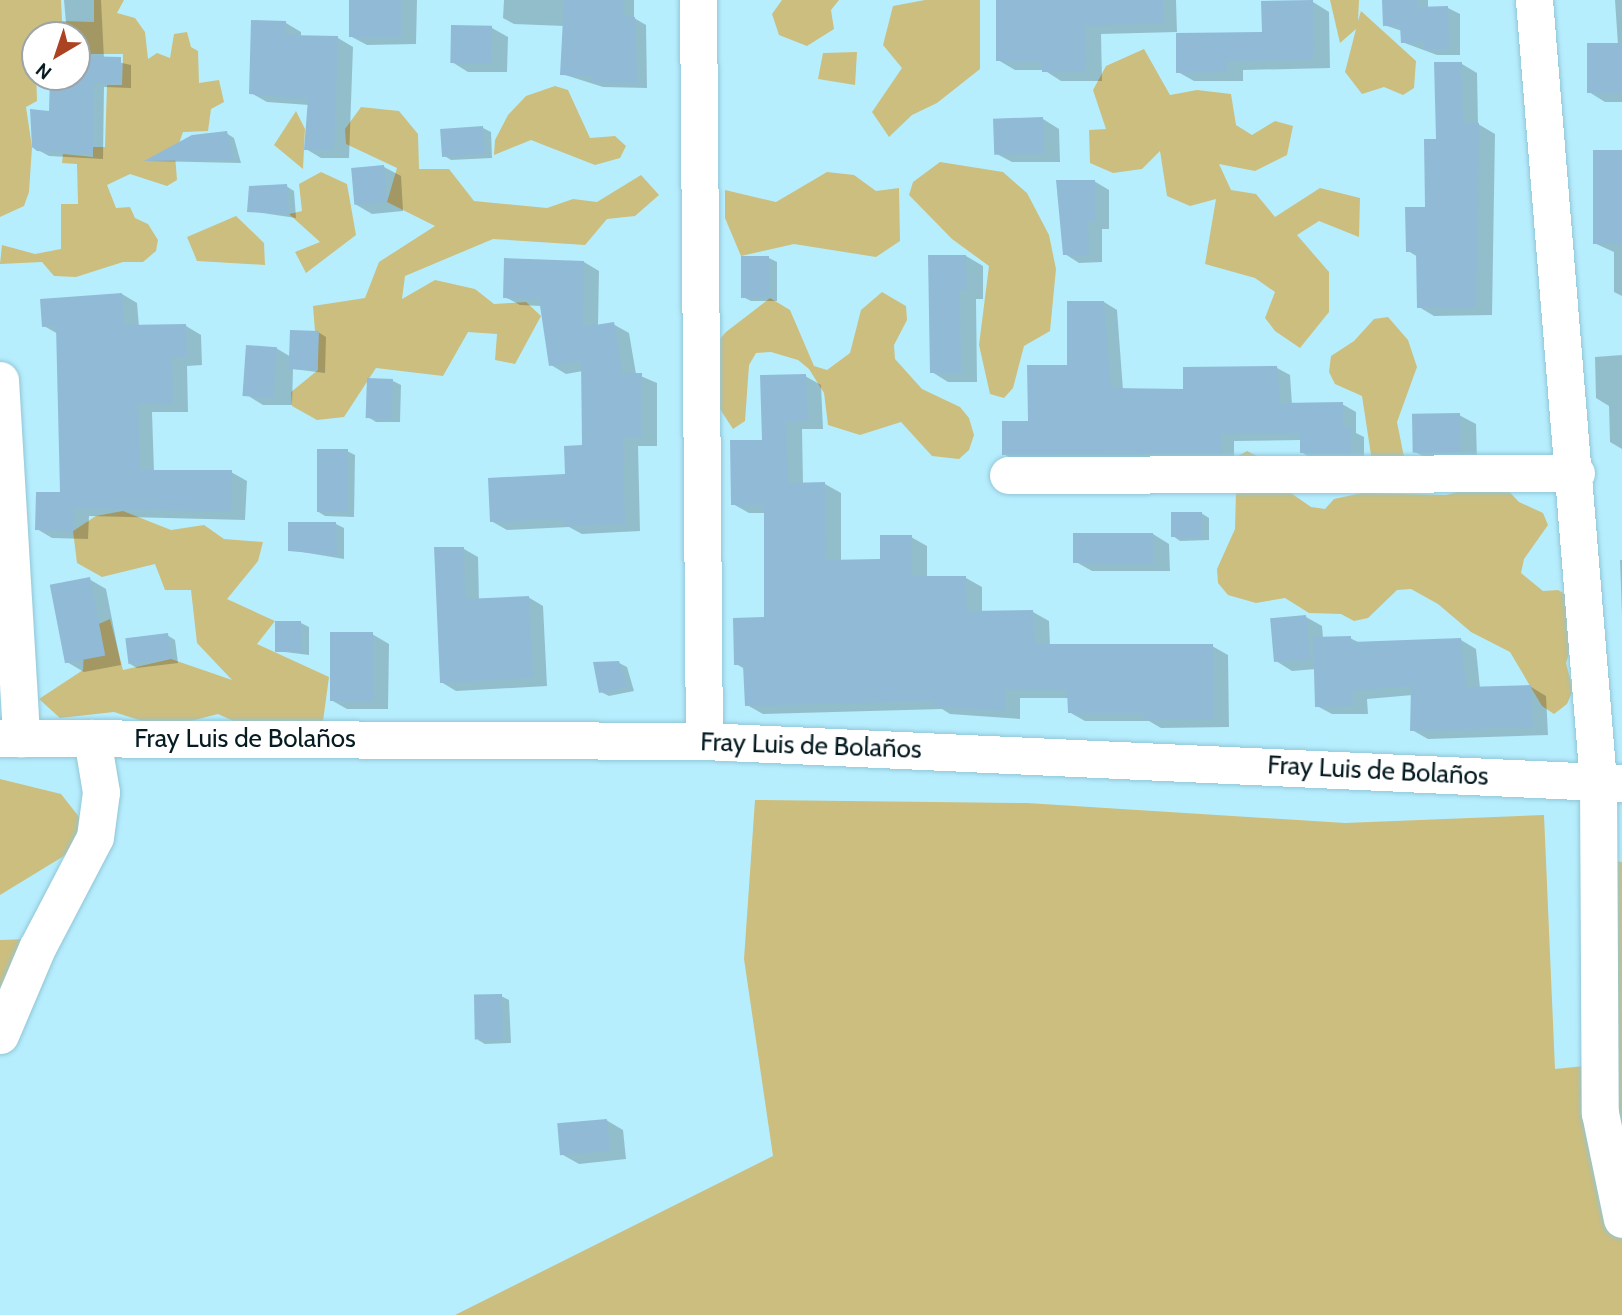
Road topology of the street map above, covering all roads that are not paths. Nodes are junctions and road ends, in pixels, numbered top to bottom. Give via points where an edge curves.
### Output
1 (698, 0) edge
2 (1534, 0) edge
3 (0, 380) edge
4 (1576, 473) junction
5 (1008, 475) dead end
6 (10, 738) edge
7 (92, 738) junction
8 (704, 741) junction
9 (1610, 782) edge
10 (0, 1035) edge
11 (1622, 1219) edge

1 - 8 street
2 - 4 street
3 - 6 street
4 - 5 street
4 - 9 street
6 - 7 street, Fray Luis de Bolaños
7 - 8 street, Fray Luis de Bolaños
7 - 10 street via 101,792 94,837 37,948
8 - 9 street, Fray Luis de Bolaños
9 - 11 street via 1600,1113

